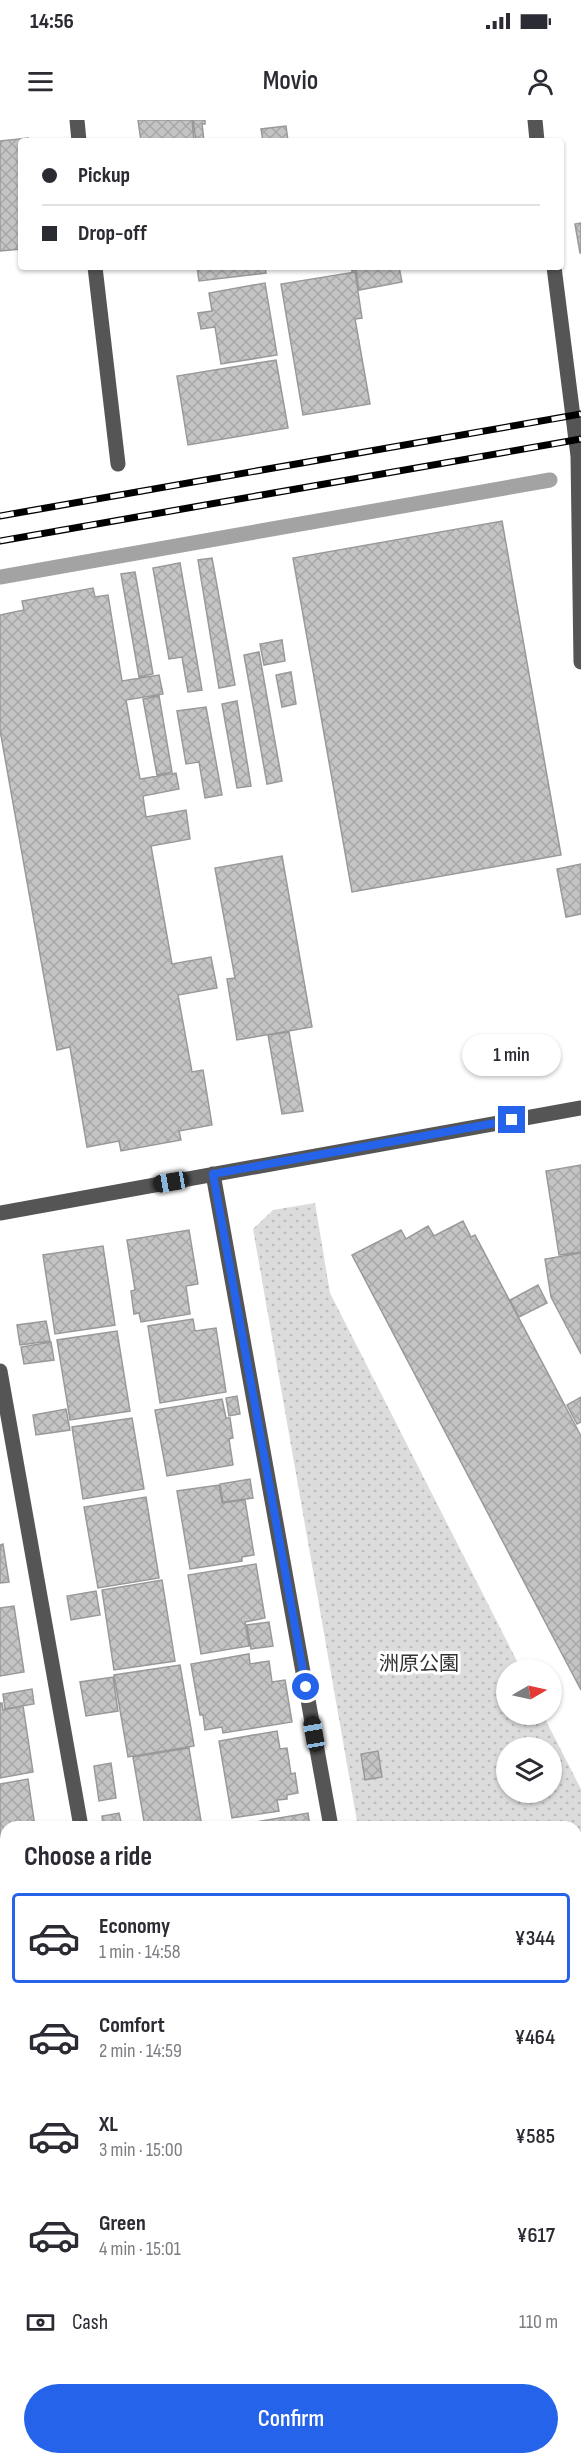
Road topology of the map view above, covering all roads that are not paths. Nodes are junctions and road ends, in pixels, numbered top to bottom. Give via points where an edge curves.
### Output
1 (77, 120) edge
2 (535, 120) edge
3 (80, 138) edge
4 (537, 138) edge
5 (95, 270) edge
6 (554, 270) edge
7 (118, 464) dead end
8 (581, 662) edge
9 (581, 1108) edge
10 (213, 1174) junction
11 (0, 1213) edge
12 (0, 1371) edge
13 (80, 1821) edge
14 (330, 1821) edge

1 - 3 street
2 - 4 street
5 - 7 street
6 - 8 street via 578,456
9 - 10 street
10 - 11 street
10 - 14 street
12 - 13 street

